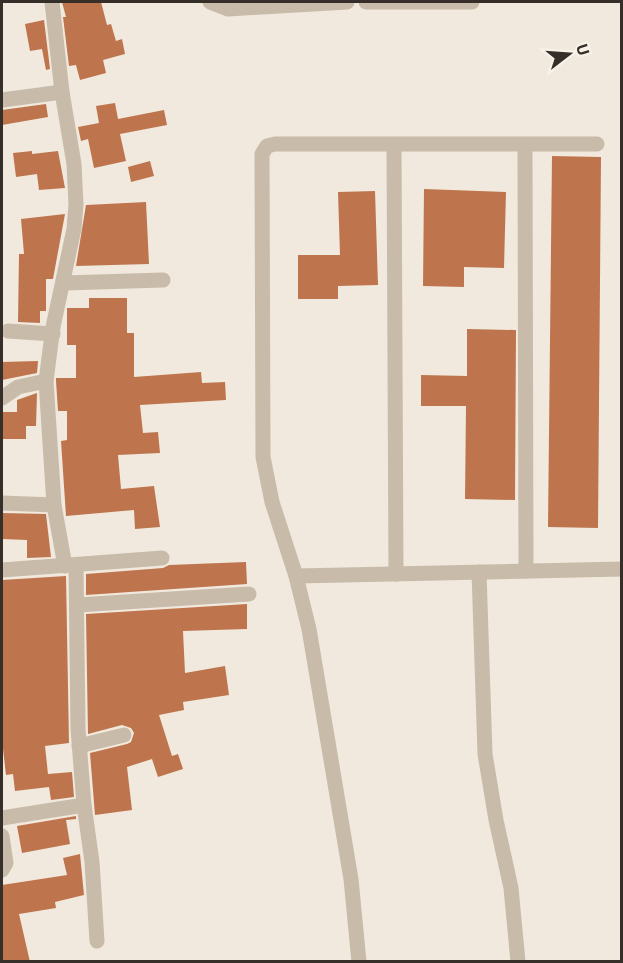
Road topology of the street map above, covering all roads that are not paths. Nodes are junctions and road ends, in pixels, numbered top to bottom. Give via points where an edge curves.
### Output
1 (52, 2) edge
2 (210, 2) edge
3 (347, 2) edge
4 (366, 2) edge
5 (472, 2) edge
6 (62, 92) junction
7 (2, 100) edge
8 (597, 144) dead end
9 (394, 145) junction
10 (525, 145) junction
11 (163, 280) dead end
12 (64, 283) junction
13 (8, 331) dead end
14 (53, 334) junction
15 (46, 381) junction
16 (2, 398) edge
17 (2, 503) edge
18 (54, 506) junction
19 (162, 558) dead end
20 (71, 566) junction
21 (621, 569) edge
22 (2, 570) edge
23 (526, 571) junction
24 (479, 572) junction
25 (396, 574) junction
26 (296, 576) junction
27 (249, 594) dead end
28 (78, 605) junction
29 (124, 735) dead end
30 (79, 746) junction
31 (84, 805) junction
32 (2, 818) edge
33 (2, 836) edge
34 (2, 870) edge
35 (97, 941) dead end
36 (359, 962) edge
37 (518, 962) edge

1 - 6 street
2 - 3 street via 228,9
4 - 5 street
6 - 7 street
6 - 12 street via 76,204
8 - 10 street
9 - 10 street
9 - 25 street
9 - 26 street via 274,144 262,154 263,457 272,502
10 - 23 street
11 - 12 street
12 - 14 street
13 - 14 street
14 - 15 street
15 - 16 street via 18,387
15 - 18 street
17 - 18 street
18 - 20 street
19 - 20 street
20 - 22 street
20 - 28 street
21 - 23 street
23 - 24 street
24 - 25 street
24 - 37 street via 485,754 511,888
25 - 26 street
26 - 36 street via 309,629 351,879
27 - 28 street
28 - 30 street
29 - 30 street
30 - 31 street
31 - 32 street
31 - 35 street
33 - 34 street via 6,863

